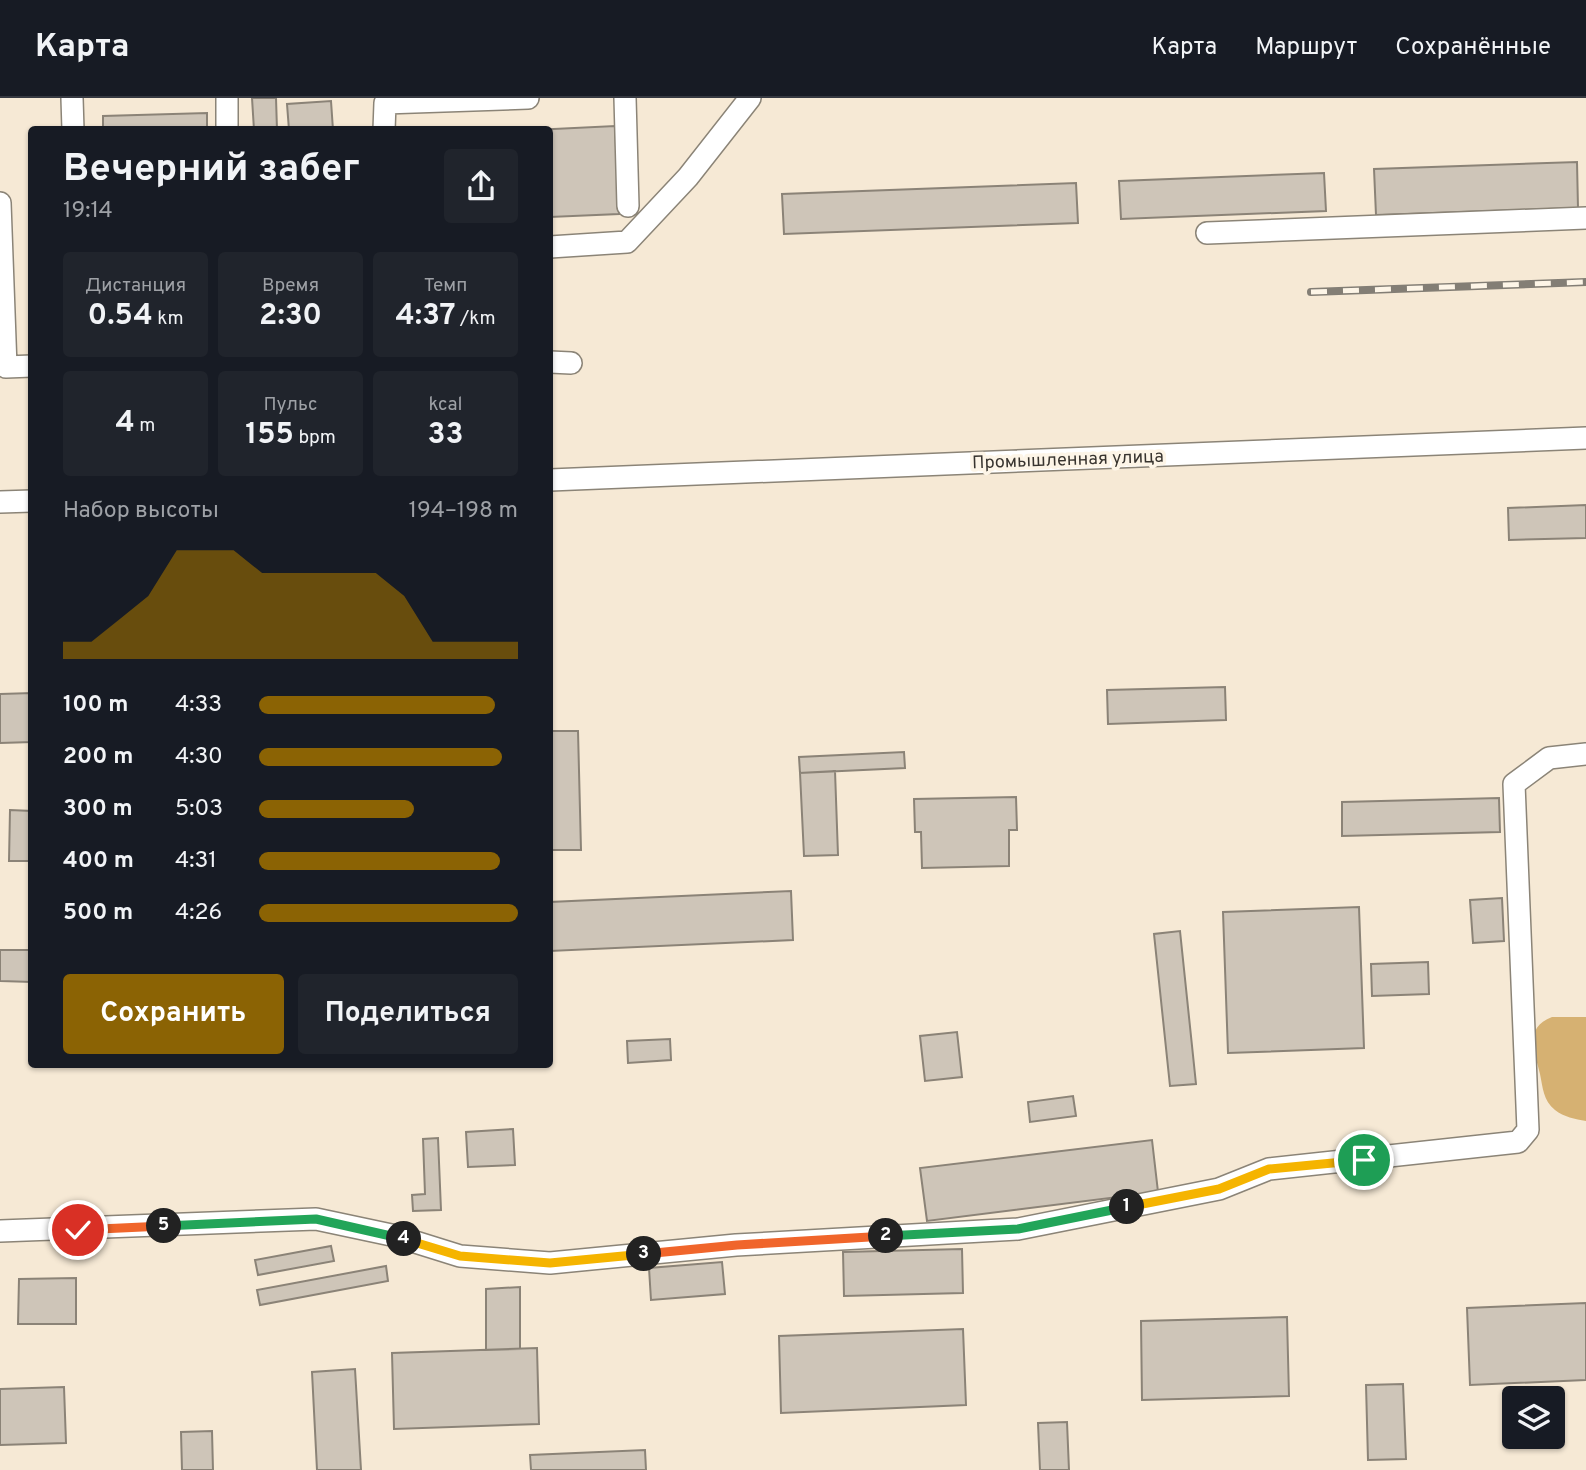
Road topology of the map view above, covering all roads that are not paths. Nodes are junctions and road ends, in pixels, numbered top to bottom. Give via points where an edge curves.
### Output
1 (72, 98) edge
2 (227, 98) edge
3 (528, 98) edge
4 (625, 98) edge
5 (750, 98) edge
6 (73, 126) edge
7 (227, 126) edge
8 (384, 126) edge
9 (0, 203) edge
10 (628, 206) dead end
11 (1586, 218) edge
12 (1208, 233) dead end
13 (553, 247) edge
14 (28, 366) edge
15 (3, 367) edge
16 (1586, 438) edge
17 (553, 480) edge
18 (28, 501) edge
19 (0, 502) edge
20 (1586, 754) edge
21 (0, 1231) edge

1 - 6 street
2 - 7 street
3 - 8 street via 384,103
4 - 10 street
5 - 13 street via 688,177 626,242
9 - 15 street
11 - 12 street
14 - 15 street
16 - 17 street, Промышленная улица
18 - 19 street
20 - 21 street via 1549,758 1514,784 1528,1130 1518,1142 1269,1169 1219,1189 1018,1229 737,1245 550,1263 460,1256 316,1219

